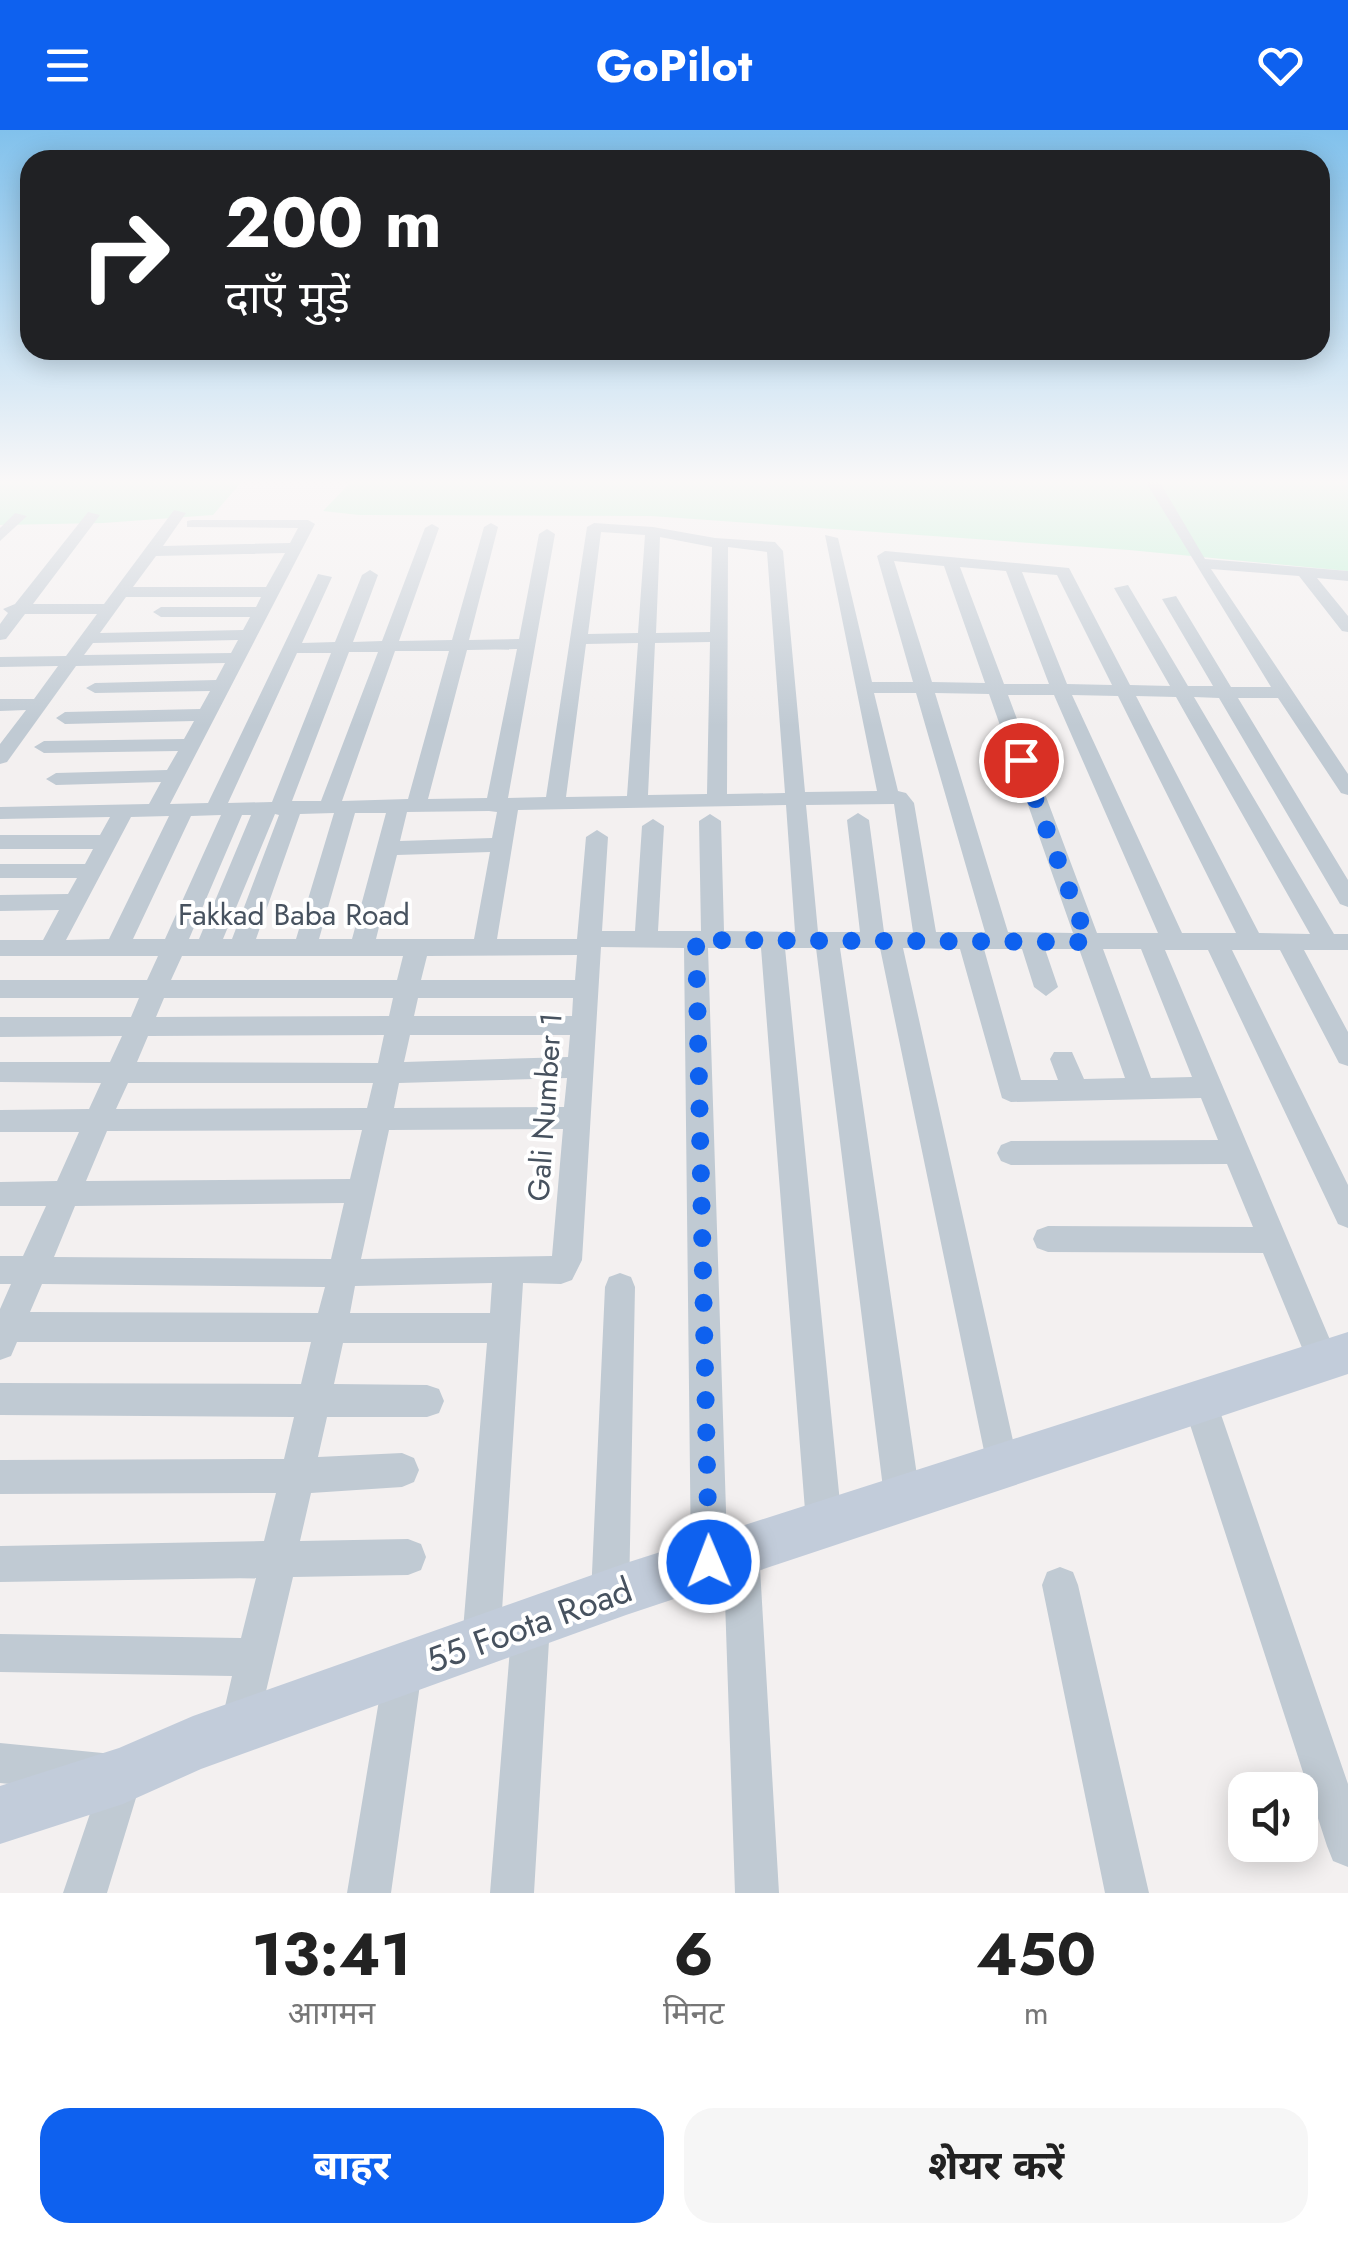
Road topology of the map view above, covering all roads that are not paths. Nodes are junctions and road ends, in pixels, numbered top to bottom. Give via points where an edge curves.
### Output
1 (57, 561) edge
2 (142, 561) edge
3 (285, 561) edge
4 (420, 561) edge
5 (481, 561) edge
6 (542, 561) edge
7 (588, 561) edge
8 (651, 561) edge
9 (719, 561) edge
10 (776, 561) edge
11 (835, 561) edge
12 (886, 561) edge
13 (950, 561) edge
14 (953, 561) edge
15 (1200, 562) joint
16 (1012, 566) junction
17 (1302, 570) junction
18 (370, 575) dead end
19 (1348, 576) edge
20 (324, 577) dead end
21 (1122, 588) dead end
22 (119, 592) junction
23 (270, 592) junction
24 (1170, 600) dead end
25 (0, 608) edge
26 (20, 609) junction
27 (106, 609) junction
28 (161, 612) dead end
29 (261, 612) junction
30 (1348, 627) edge
31 (0, 635) edge
32 (248, 635) junction
33 (718, 637) junction
34 (86, 638) junction
35 (576, 639) junction
36 (646, 639) junction
37 (526, 644) junction
38 (459, 645) junction
39 (389, 646) junction
40 (291, 648) junction
41 (342, 648) junction
42 (236, 658) junction
43 (0, 662) edge
44 (69, 663) junction
45 (222, 685) junction
46 (864, 687) junction
47 (921, 687) junction
48 (95, 688) dead end
49 (994, 688) junction
50 (1060, 689) junction
51 (1124, 690) junction
52 (1283, 692) junction
53 (1183, 693) junction
54 (1226, 694) junction
55 (0, 704) edge
56 (40, 704) junction
57 (206, 714) junction
58 (65, 718) dead end
59 (190, 745) junction
60 (44, 747) dead end
61 (0, 758) edge
62 (174, 776) junction
63 (56, 779) dead end
64 (1348, 790) edge
65 (889, 797) junction
66 (794, 798) junction
67 (637, 804) junction
68 (555, 805) junction
69 (503, 806) junction
70 (407, 807) junction
71 (338, 808) junction
72 (225, 809) junction
73 (278, 809) junction
74 (156, 810) junction
75 (183, 810) junction
76 (124, 811) junction
77 (714, 811) junction
78 (0, 813) edge
79 (858, 820) dead end
80 (654, 826) dead end
81 (598, 838) dead end
82 (0, 842) edge
83 (108, 842) junction
84 (502, 845) junction
85 (387, 848) junction
86 (0, 871) edge
87 (92, 871) junction
88 (1348, 899) edge
89 (75, 902) junction
90 (0, 903) edge
91 (646, 940) junction
92 (705, 940) junction
93 (772, 940) junction
94 (816, 940) junction
95 (881, 941) junction
96 (926, 941) junction
97 (970, 941) junction
98 (1000, 941) junction
99 (1030, 941) junction
100 (1088, 942) junction
101 (1162, 942) junction
102 (1216, 942) junction
103 (1252, 942) junction
104 (1288, 942) junction
105 (1338, 942) edge
106 (588, 943) junction
107 (418, 946) junction
108 (484, 946) junction
109 (241, 947) junction
110 (304, 947) junction
111 (362, 947) junction
112 (0, 948) edge
113 (50, 948) junction
114 (118, 948) junction
115 (174, 948) junction
116 (208, 948) junction
117 (1046, 987) dead end
118 (0, 989) edge
119 (156, 989) junction
120 (585, 989) junction
121 (407, 990) junction
122 (140, 1026) junction
123 (398, 1026) junction
124 (583, 1026) junction
125 (0, 1027) edge
126 (1348, 1056) edge
127 (1063, 1059) dead end
128 (580, 1067) junction
129 (121, 1069) junction
130 (0, 1072) edge
131 (387, 1074) junction
132 (1210, 1087) junction
133 (1142, 1088) junction
134 (1075, 1090) junction
135 (377, 1118) junction
136 (576, 1118) junction
137 (0, 1121) edge
138 (98, 1121) junction
139 (1237, 1152) junction
140 (1010, 1153) dead end
141 (360, 1191) junction
142 (0, 1194) edge
143 (66, 1195) junction
144 (1348, 1215) edge
145 (1048, 1239) dead end
146 (1273, 1240) junction
147 (514, 1269) junction
148 (0, 1270) edge
149 (32, 1270) junction
150 (342, 1273) junction
151 (620, 1288) dead end
152 (504, 1328) junction
153 (328, 1330) junction
154 (3, 1333) edge
155 (1336, 1357) edge
156 (0, 1399) edge
157 (1199, 1400) junction
158 (313, 1401) junction
159 (428, 1402) dead end
160 (1001, 1464) junction
161 (402, 1470) dead end
162 (296, 1476) junction
163 (0, 1477) edge
164 (902, 1496) junction
165 (824, 1523) junction
166 (408, 1556) dead end
167 (725, 1556) junction
168 (278, 1558) junction
169 (0, 1564) edge
170 (1060, 1585) dead end
171 (610, 1595) junction
172 (531, 1624) junction
173 (481, 1642) junction
174 (0, 1654) edge
175 (255, 1658) junction
176 (403, 1670) junction
177 (240, 1728) junction
178 (0, 1762) edge
179 (122, 1775) junction
180 (0, 1815) edge
181 (1348, 1846) edge
182 (84, 1893) edge
183 (370, 1893) edge
184 (512, 1893) edge
185 (756, 1893) edge
186 (1128, 1893) edge

1 - 26 street
2 - 22 street
3 - 23 street
4 - 39 street
5 - 38 street
6 - 37 street
7 - 35 street
8 - 36 street
9 - 33 street
10 - 66 street
11 - 46 street
12 - 47 street
13 - 49 street
14 - 16 street
15 - 17 street
15 - 52 street
16 - 50 street
16 - 51 street via 1064,571
17 - 19 street
17 - 30 street
18 - 41 street
20 - 40 street
21 - 53 street
22 - 23 street
22 - 27 street
23 - 29 street
24 - 54 street
25 - 26 street
26 - 27 street
26 - 31 street
27 - 34 street
28 - 29 street
29 - 32 street
32 - 34 street
32 - 42 street
33 - 36 street
33 - 77 street
34 - 44 street
35 - 36 street
35 - 68 street
36 - 67 street
37 - 38 street
37 - 69 street
38 - 39 street
38 - 70 street
39 - 41 street
39 - 71 street
40 - 41 street
40 - 72 street
41 - 73 street
42 - 44 street
42 - 45 street
43 - 44 street
44 - 56 street
45 - 48 street
45 - 57 street
46 - 47 street
46 - 65 street
47 - 49 street
47 - 98 street
49 - 50 street
49 - 100 street
50 - 51 street
50 - 101 street
51 - 53 street
51 - 103 street
52 - 54 street
52 - 64 street
53 - 54 street
53 - 105 street
54 - 88 street
55 - 56 street
56 - 61 street
57 - 58 street
57 - 59 street
59 - 60 street
59 - 62 street
62 - 63 street
62 - 74 street
65 - 66 street
65 - 96 street via 904,803
66 - 77 street
66 - 94 street
67 - 68 street
67 - 77 street
68 - 69 street
69 - 70 street
69 - 84 street
70 - 71 street
70 - 85 street
71 - 73 street
71 - 110 street
72 - 73 street
72 - 75 street
72 - 115 street
73 - 109 street
73 - 116 street
74 - 75 street
74 - 76 street
75 - 114 street
76 - 78 street
76 - 83 street
77 - 92 street
79 - 95 street
80 - 91 street
81 - 106 street, Gali Number 1
82 - 83 street
83 - 87 street
84 - 85 street
84 - 108 street
85 - 111 street
86 - 87 street
87 - 89 street
89 - 90 street
89 - 113 street
91 - 92 street, Fakkad Baba Road
91 - 106 street, Fakkad Baba Road
92 - 93 street, Fakkad Baba Road
92 - 167 street
93 - 94 street, Fakkad Baba Road
93 - 165 street
94 - 95 street, Fakkad Baba Road
94 - 164 street
95 - 96 street, Fakkad Baba Road
95 - 160 street
96 - 97 street, Fakkad Baba Road
97 - 98 street, Fakkad Baba Road
97 - 134 street via 1012,1091
98 - 99 street, Fakkad Baba Road
99 - 100 street, Fakkad Baba Road
99 - 117 street
100 - 101 street, Fakkad Baba Road
100 - 133 street
101 - 102 street, Fakkad Baba Road
101 - 132 street
102 - 103 street, Fakkad Baba Road
102 - 144 street
103 - 104 street, Fakkad Baba Road
104 - 105 street, Fakkad Baba Road
104 - 126 street
106 - 108 street, Fakkad Baba Road
106 - 120 street, Gali Number 1
107 - 108 street, Fakkad Baba Road
107 - 111 street, Fakkad Baba Road
107 - 121 street
109 - 110 street, Fakkad Baba Road
109 - 116 street, Fakkad Baba Road
110 - 111 street, Fakkad Baba Road
112 - 113 street, Fakkad Baba Road
113 - 114 street, Fakkad Baba Road
114 - 115 street, Fakkad Baba Road
115 - 116 street, Fakkad Baba Road
115 - 119 street
118 - 119 street
119 - 121 street
119 - 122 street
120 - 121 street
120 - 124 street, Gali Number 1
121 - 123 street
122 - 123 street
122 - 125 street
122 - 129 street
123 - 124 street
123 - 131 street
124 - 128 street, Gali Number 1
127 - 134 street
128 - 131 street
128 - 136 street, Gali Number 1
129 - 130 street
129 - 131 street
129 - 138 street
131 - 135 street
132 - 133 street
132 - 139 street
133 - 134 street
135 - 136 street
135 - 138 street
135 - 141 street
136 - 147 street, Gali Number 1 via 567,1260 562,1270
137 - 138 street
138 - 143 street
139 - 140 street
139 - 146 street
141 - 143 street
141 - 150 street
142 - 143 street
143 - 149 street
145 - 146 street
146 - 155 street
147 - 150 street
147 - 152 street
148 - 149 street
149 - 150 street
149 - 154 street
150 - 153 street
151 - 171 street
152 - 153 street
152 - 173 street
153 - 154 street
153 - 158 street
155 - 157 street, 55 Foota Road
156 - 158 street
157 - 160 street, 55 Foota Road
157 - 181 street
158 - 159 street
158 - 162 street
160 - 164 street, 55 Foota Road
161 - 162 street
162 - 163 street
162 - 168 street
164 - 165 street, 55 Foota Road
165 - 167 street, 55 Foota Road
166 - 168 street
167 - 171 street, 55 Foota Road
167 - 185 street
168 - 169 street
168 - 175 street
170 - 186 street
171 - 172 street, 55 Foota Road
172 - 173 street, 55 Foota Road
172 - 184 street
173 - 176 street, 55 Foota Road
174 - 175 street
175 - 177 street
176 - 177 street, 55 Foota Road
176 - 183 street
177 - 179 street, 55 Foota Road
178 - 179 street
179 - 180 street, 55 Foota Road
179 - 182 street

